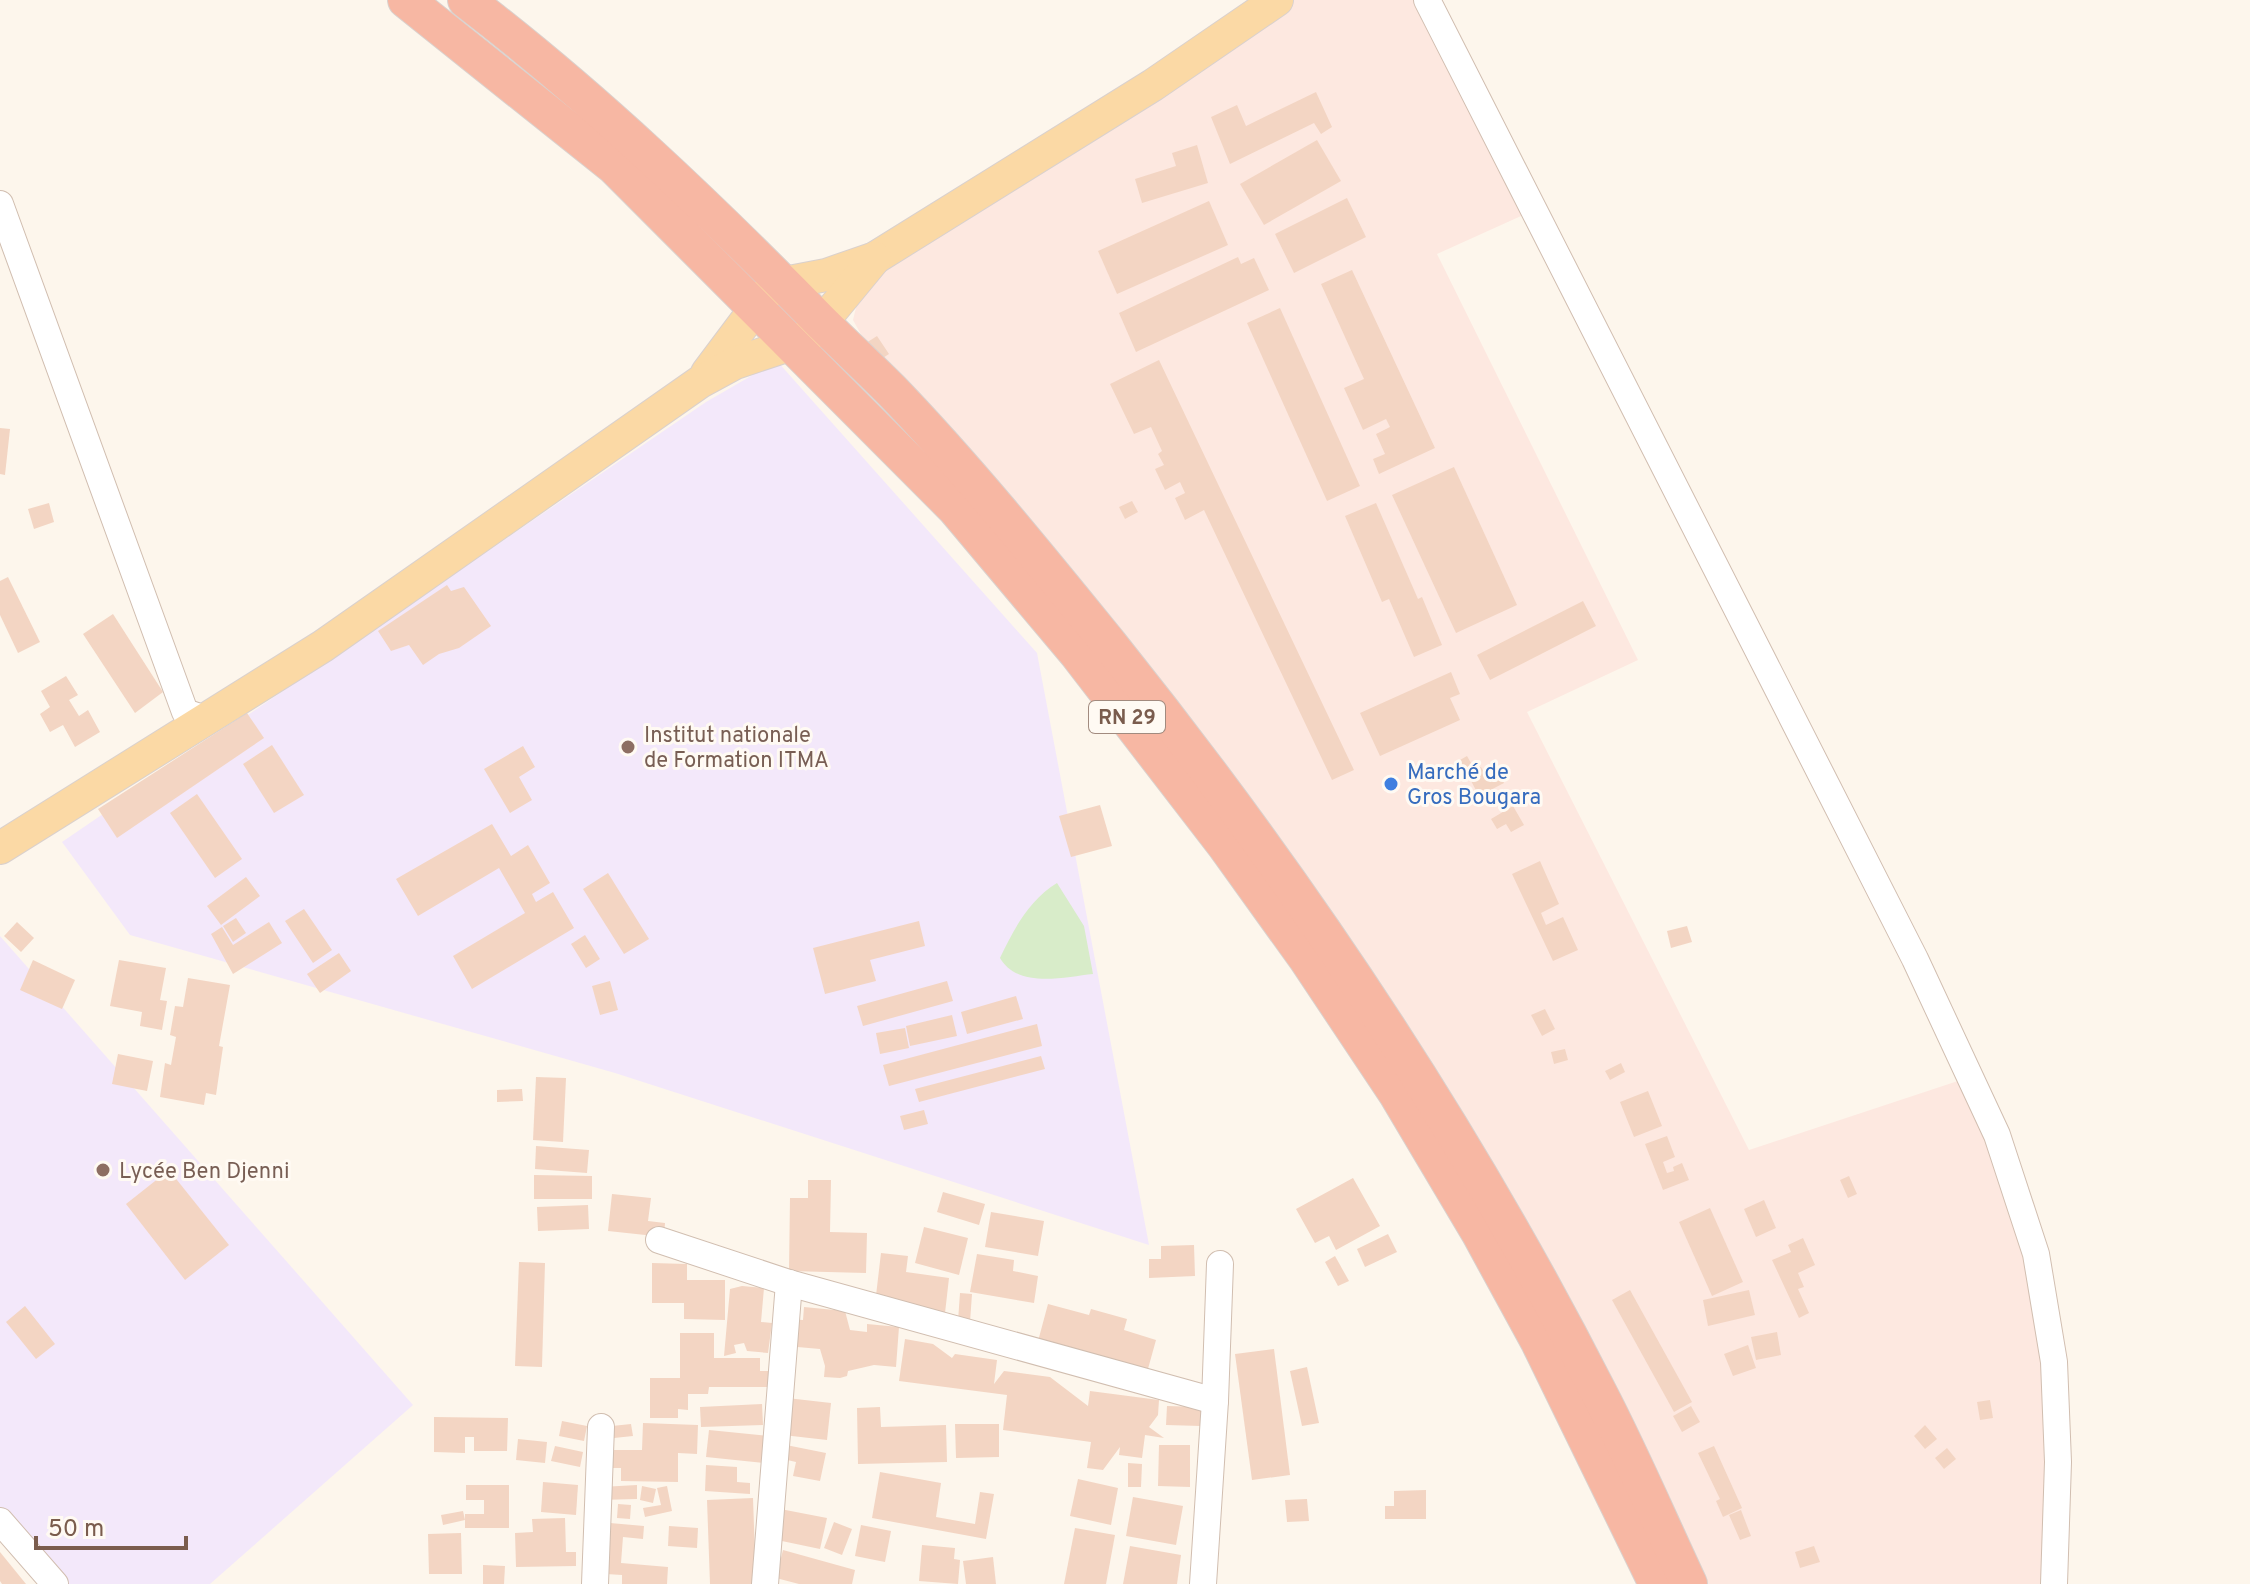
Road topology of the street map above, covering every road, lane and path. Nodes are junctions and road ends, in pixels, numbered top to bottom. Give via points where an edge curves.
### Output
1 (406, 0) edge
2 (466, 0) edge
3 (1277, 0) edge
4 (1427, 0) edge
5 (0, 204) edge
6 (875, 258) junction
7 (10, 262) edge
8 (784, 283) junction
9 (755, 308) junction
10 (823, 324) junction
11 (792, 344) junction
12 (700, 382) junction
13 (205, 719) junction
14 (0, 848) edge
15 (659, 1240) dead end
16 (1220, 1264) dead end
17 (789, 1283) junction
18 (1215, 1401) junction
19 (601, 1427) dead end
20 (0, 1521) edge
21 (55, 1584) edge
22 (595, 1584) edge
23 (765, 1584) edge
24 (1203, 1584) edge
25 (1657, 1584) edge
26 (1689, 1584) edge
27 (2054, 1584) edge

1 - 9 highway, RN 29 via 615,167
2 - 8 highway, RN 29 via 605,116
3 - 6 main road via 1153,85
4 - 27 street via 1915,959 1997,1135 2036,1254 2054,1362
5 - 7 street
6 - 8 main road
6 - 10 main road
7 - 13 street via 185,712
8 - 9 main road
8 - 10 highway, RN 29
9 - 11 highway, RN 29
9 - 12 main road
10 - 11 main road
10 - 26 highway, RN 29 via 893,392 996,507 1197,754 1319,923 1399,1044 1528,1261 1599,1392
11 - 12 main road via 735,363
11 - 25 highway, RN 29 via 955,508 1067,641 1307,959 1397,1094 1479,1232 1565,1393
12 - 13 main road via 323,646
13 - 14 main road
15 - 17 street
16 - 18 street
17 - 18 street
17 - 23 street
18 - 24 street
19 - 22 street
20 - 21 street

